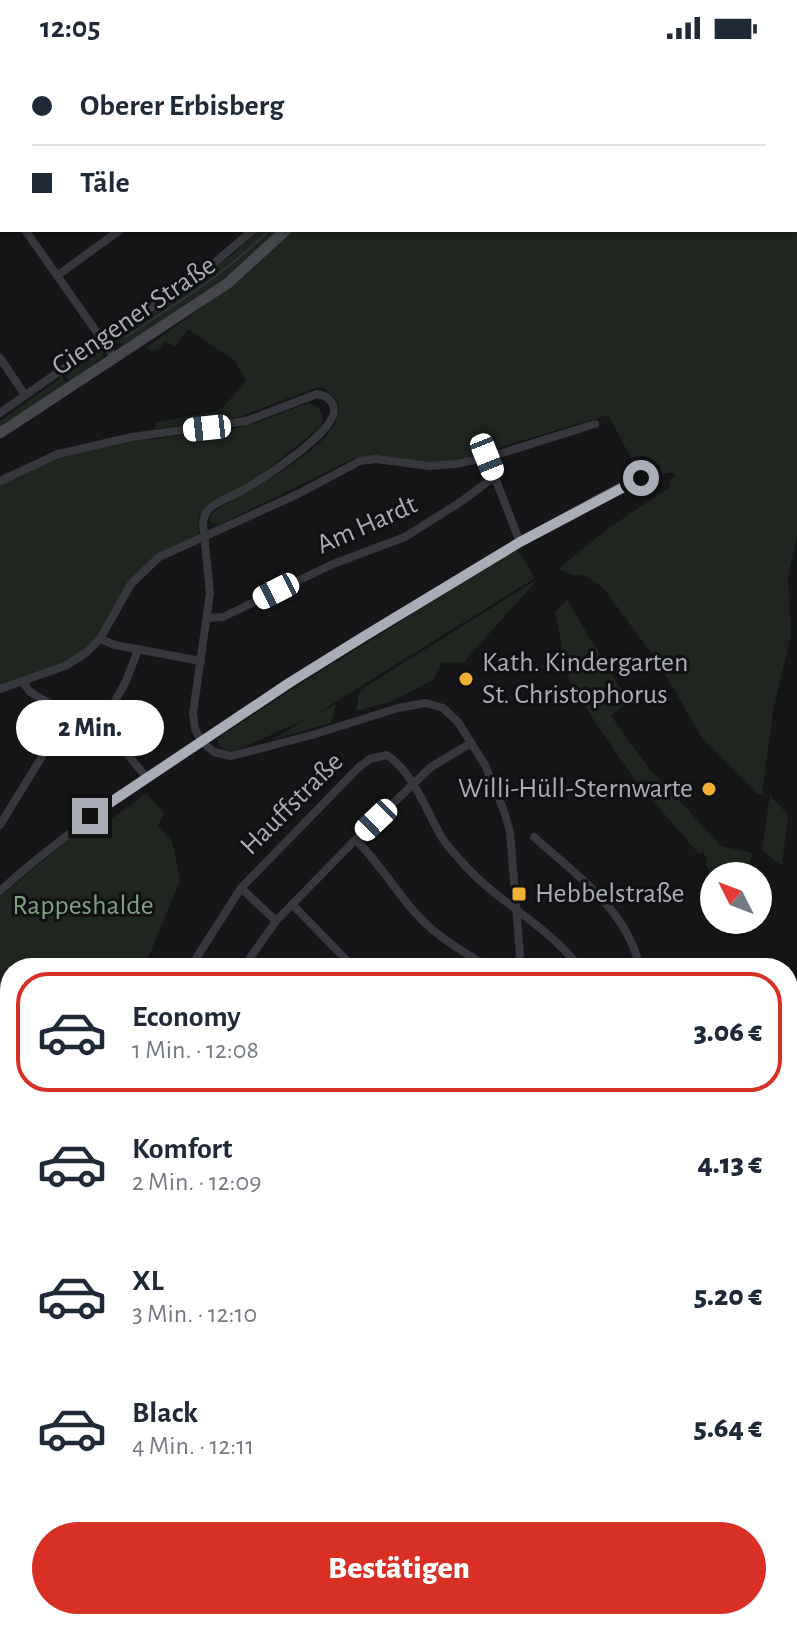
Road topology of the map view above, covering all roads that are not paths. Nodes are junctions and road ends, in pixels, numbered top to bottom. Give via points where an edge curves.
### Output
1 (26, 232) edge
2 (117, 232) edge
3 (284, 232) edge
4 (243, 234) edge
5 (58, 275) junction
6 (104, 340) junction
7 (0, 358) edge
8 (115, 358) junction
9 (25, 395) junction
10 (0, 413) edge
11 (595, 424) dead end
12 (0, 433) edge
13 (487, 457) junction
14 (650, 476) dead end
15 (494, 477) junction
16 (0, 481) edge
17 (205, 536) junction
18 (520, 542) junction
19 (207, 618) junction
20 (100, 639) junction
21 (138, 650) junction
22 (201, 661) junction
23 (22, 681) junction
24 (0, 689) edge
25 (68, 714) junction
26 (99, 731) junction
27 (202, 742) junction
28 (471, 743) junction
29 (147, 778) junction
30 (413, 784) junction
31 (0, 825) edge
32 (534, 837) dead end
33 (356, 840) junction
34 (241, 888) junction
35 (0, 891) edge
36 (292, 904) junction
37 (517, 909) junction
38 (276, 921) junction
39 (196, 958) edge
40 (250, 958) edge
41 (344, 958) edge
42 (475, 958) edge
43 (519, 958) edge
44 (571, 958) edge
45 (637, 958) edge

1 - 5 street
2 - 5 street
3 - 8 main road, Giengener Straße via 234,278
4 - 6 street via 213,264
5 - 6 street
6 - 8 street
6 - 9 street
7 - 9 street
8 - 12 main road, Giengener Straße
9 - 10 street
11 - 13 street
13 - 15 street
13 - 17 street via 438,466 360,461
14 - 18 street via 632,480
15 - 18 street
15 - 19 street, Am Hardt via 405,537 341,560 223,617
16 - 17 street via 39,461 87,447 239,423 317,394 330,400 335,411 330,423 275,470 209,509 203,521
17 - 19 street
17 - 20 street via 166,552 144,569
18 - 27 street
19 - 22 street
20 - 21 street
20 - 23 street via 72,663
21 - 22 street
21 - 26 street
22 - 27 street via 193,719
23 - 24 street
23 - 25 street via 30,692
25 - 26 street
25 - 31 street
26 - 29 street via 118,743
27 - 28 street via 219,754 237,755 426,703 443,708
27 - 29 street
28 - 30 street
28 - 37 street via 500,799 510,832
29 - 35 street via 69,832
30 - 33 street
30 - 34 street, Hauffstraße via 387,755 370,759
30 - 37 street via 443,840 482,883
32 - 45 street via 606,902 628,933
33 - 36 street
33 - 42 street via 433,930
34 - 38 street, Hauffstraße
34 - 39 street, Hauffstraße
36 - 38 street
36 - 41 street
37 - 43 street
37 - 44 street
38 - 40 street

